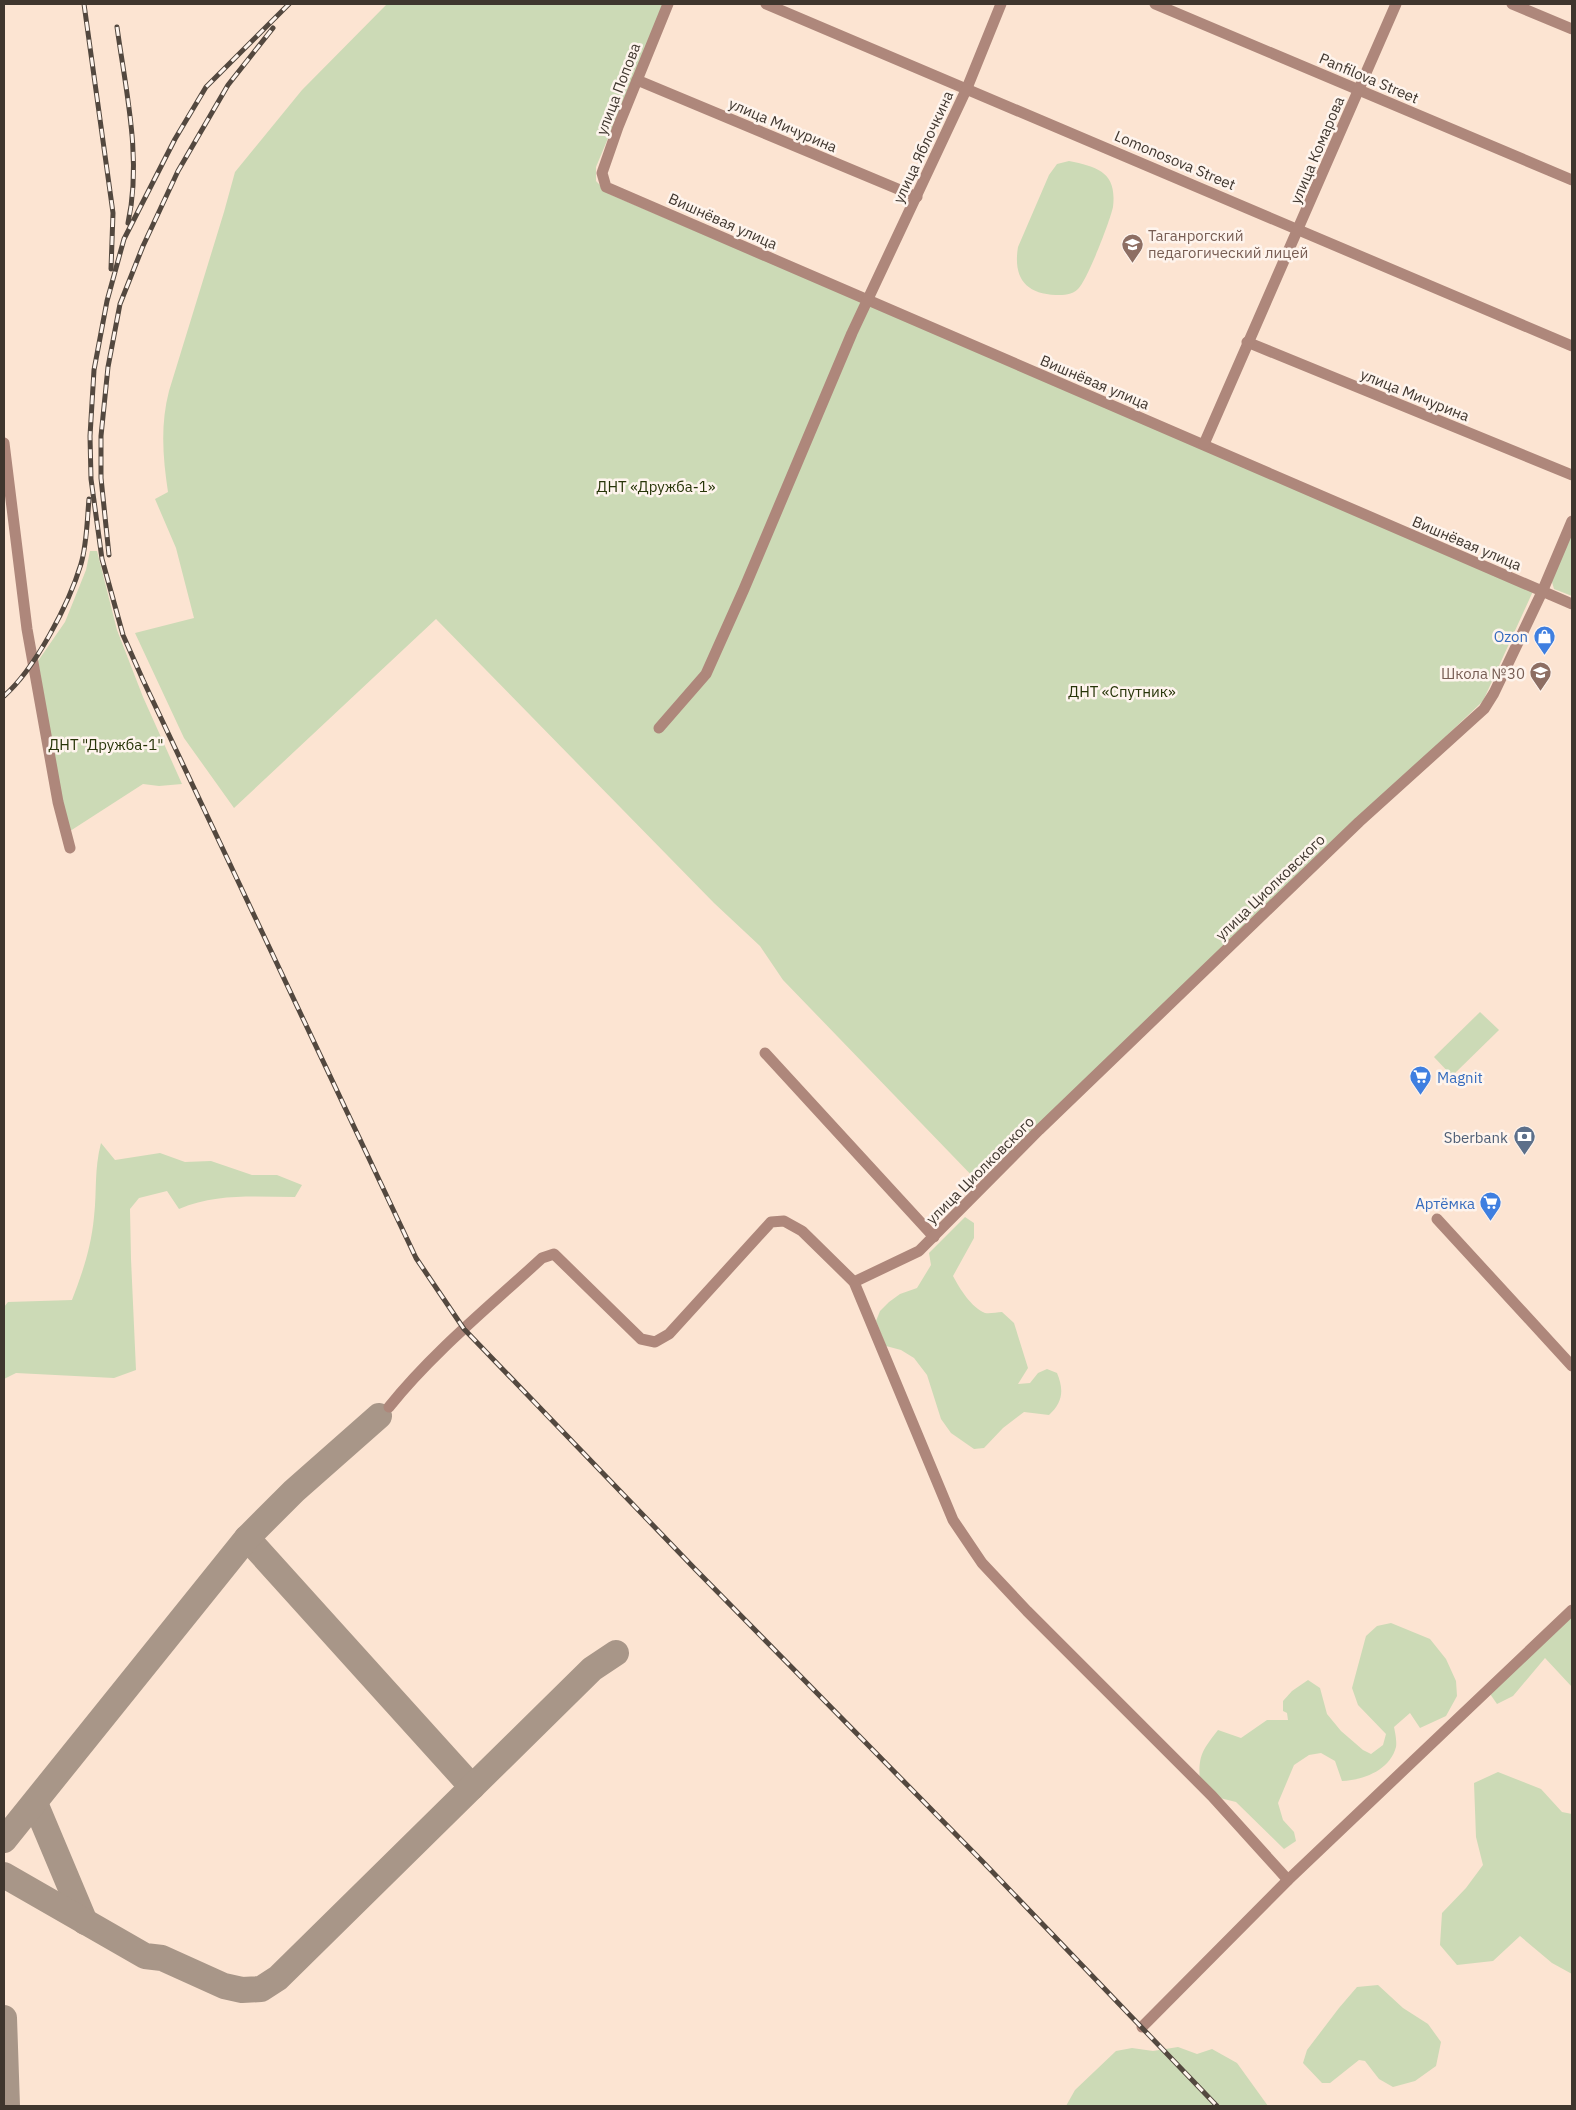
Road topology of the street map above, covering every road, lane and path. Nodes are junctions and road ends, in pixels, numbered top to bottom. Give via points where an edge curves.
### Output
1 (668, 4) edge
2 (766, 4) edge
3 (1002, 4) edge
4 (1155, 4) edge
5 (1396, 4) edge
6 (1512, 4) edge
7 (1572, 29) edge
8 (638, 80) junction
9 (967, 88) junction
10 (1359, 90) junction
11 (1572, 180) edge
12 (606, 186) joint
13 (917, 197) junction
14 (1299, 228) junction
15 (868, 300) junction
16 (1247, 342) junction
17 (1572, 346) edge
18 (4, 443) edge
19 (1204, 444) junction
20 (1572, 475) edge
21 (1572, 521) edge
22 (1542, 592) junction
23 (1572, 604) edge
24 (659, 728) dead end
25 (70, 848) dead end
26 (765, 1053) dead end
27 (1436, 1219) dead end
28 (934, 1237) junction
29 (854, 1282) junction
30 (1572, 1366) edge
31 (389, 1407) dead end
32 (1572, 1610) edge
33 (1288, 1880) junction
34 (1142, 2026) dead end

1 - 8 street, улица Попова
2 - 9 street, Lomonosova Street
3 - 9 street, улица Яблочкина
4 - 10 street, Panfilova Street
5 - 10 street, улица Комарова
6 - 7 street
8 - 12 street, улица Попова via 602,173
8 - 13 street, улица Мичурина
9 - 13 street, улица Яблочкина
9 - 14 street, Lomonosova Street
10 - 11 street, Panfilova Street
10 - 14 street, улица Комарова
12 - 15 street, Вишнёвая улица
13 - 15 street, улица Яблочкина
14 - 16 street, улица Комарова
14 - 17 street, Lomonosova Street
15 - 19 street, Вишнёвая улица
15 - 24 street, улица Яблочкина via 706,674
16 - 19 street, улица Комарова
16 - 20 street, улица Мичурина
18 - 25 street via 27,629 58,802
19 - 22 street, Вишнёвая улица
21 - 22 street, улица Циолковского
22 - 23 street, Вишнёвая улица
22 - 28 street, улица Циолковского via 1484,708 1359,822
26 - 28 street, улица Циолковского
27 - 30 street
28 - 29 street, улица Циолковского via 920,1251
29 - 31 street via 802,1231 784,1221 771,1222 669,1334 655,1342 641,1339 554,1254 542,1258 470,1324
29 - 33 street via 953,1520 982,1563 1212,1796
32 - 33 street
33 - 34 street

